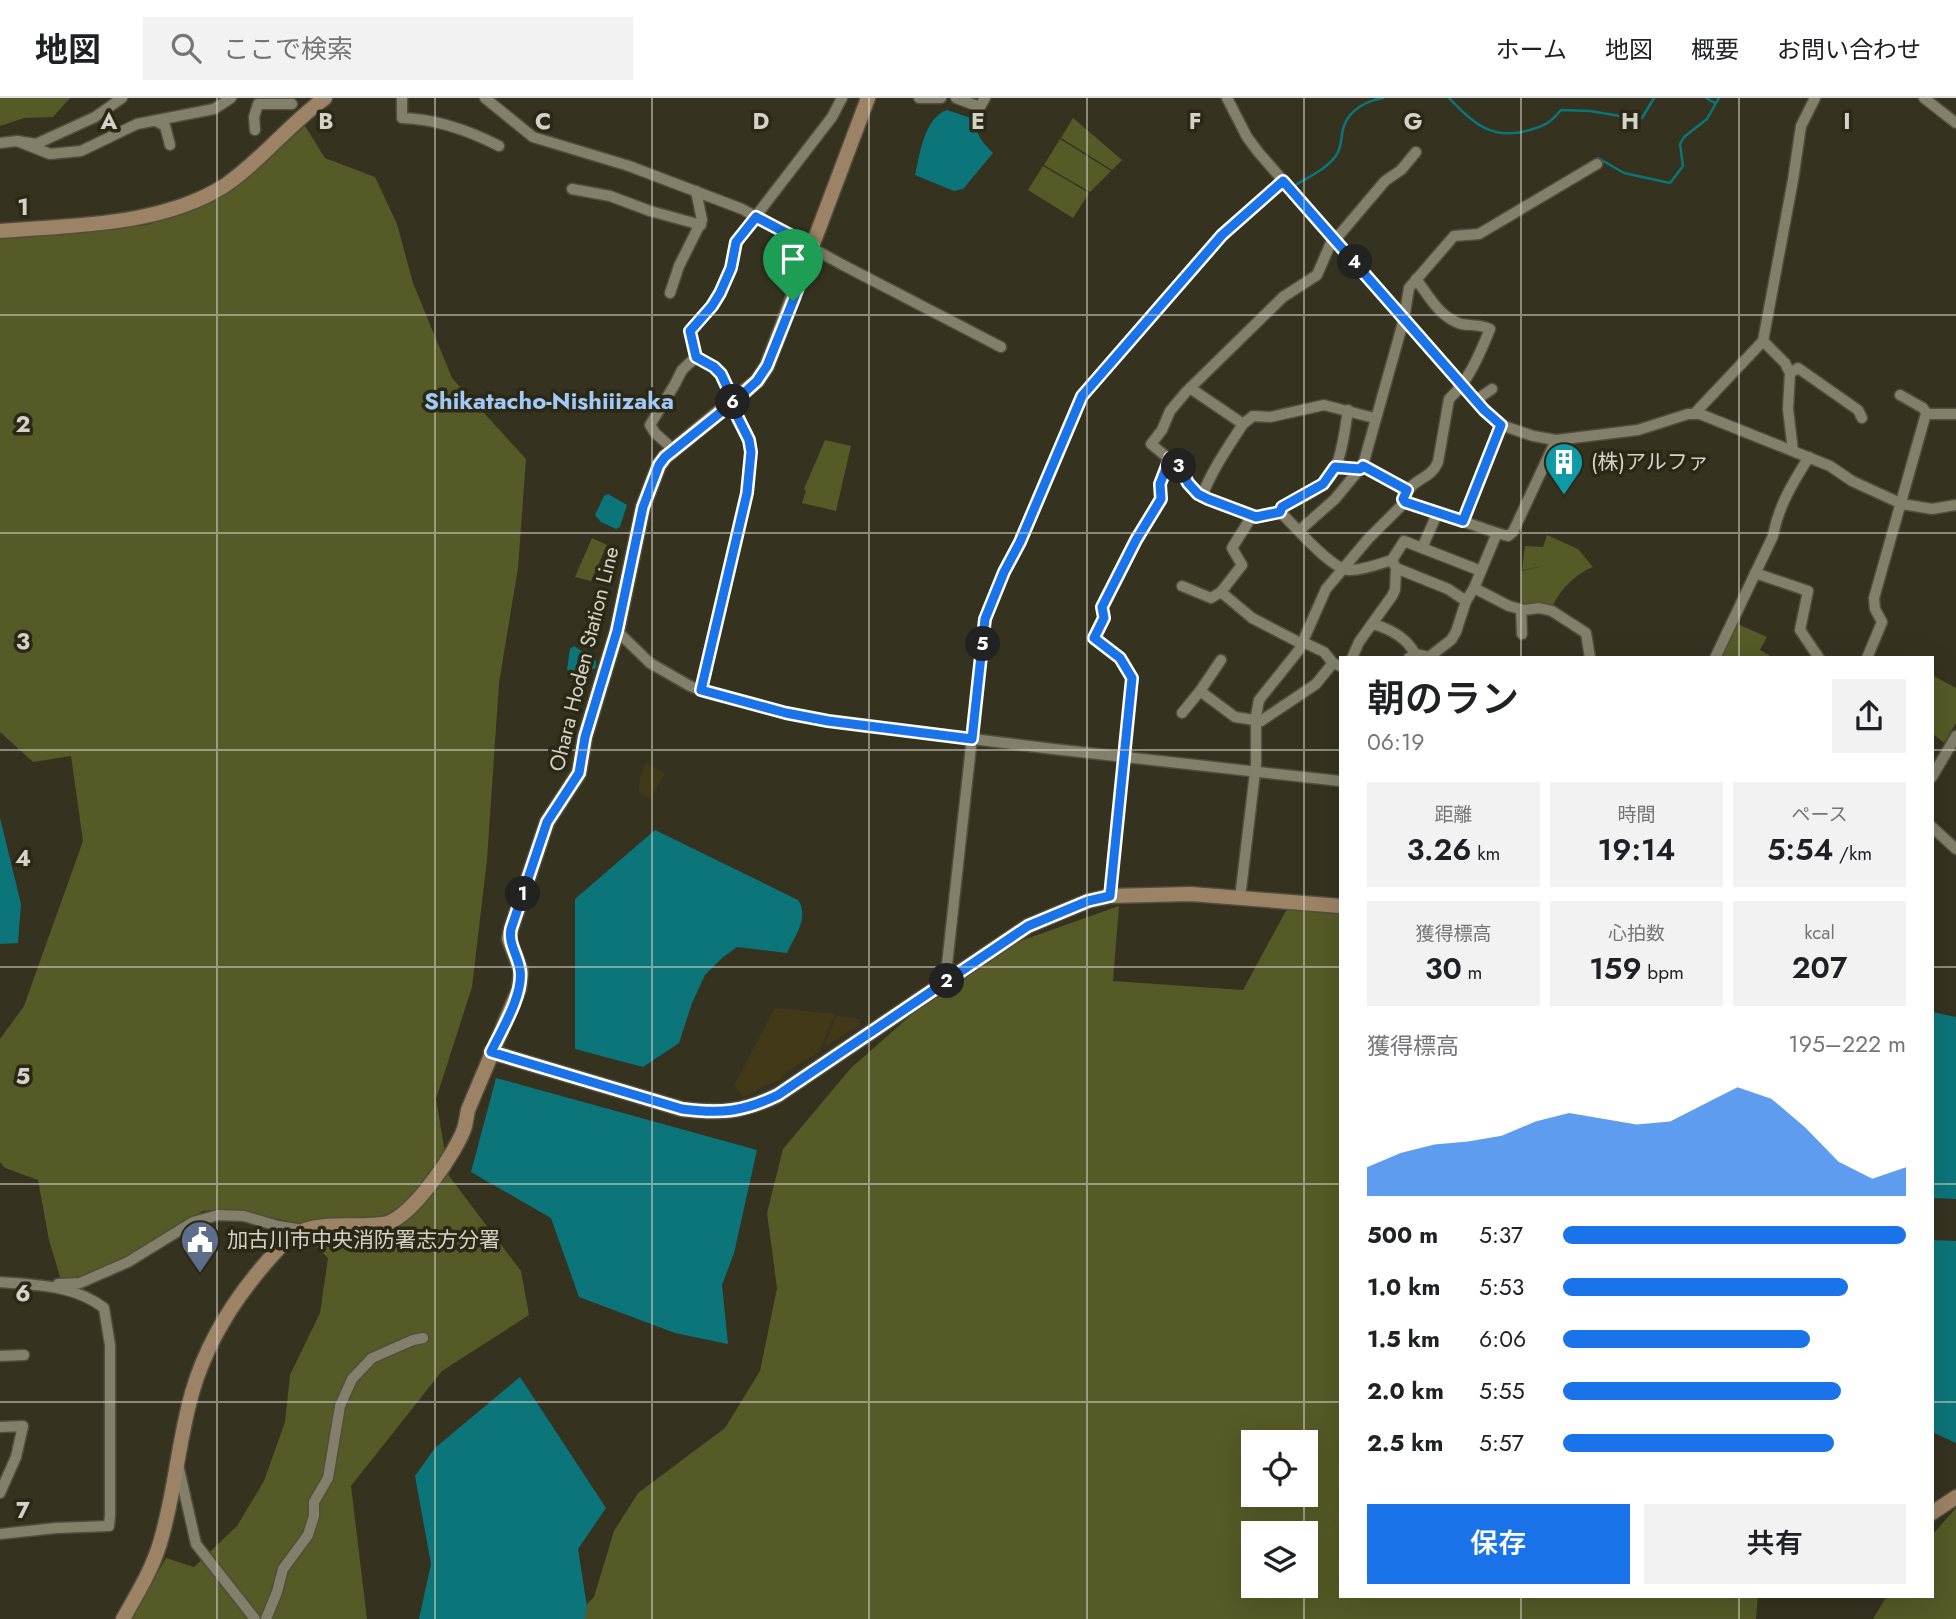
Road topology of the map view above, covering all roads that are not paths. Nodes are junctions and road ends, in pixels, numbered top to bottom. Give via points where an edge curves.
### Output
1 (122, 98) edge
2 (231, 98) edge
3 (260, 98) edge
4 (325, 98) edge
5 (402, 98) edge
6 (485, 98) edge
7 (842, 98) edge
8 (868, 98) edge
9 (919, 98) edge
10 (941, 98) edge
11 (956, 98) edge
12 (985, 98) edge
13 (1227, 98) edge
14 (1815, 98) edge
15 (1924, 98) edge
16 (292, 104) junction
17 (307, 111) junction
18 (156, 121) junction
19 (1956, 123) edge
20 (254, 130) dead end
21 (17, 141) junction
22 (0, 143) edge
23 (170, 145) dead end
24 (499, 146) dead end
25 (1416, 152) dead end
26 (1597, 164) dead end
27 (1283, 181) junction
28 (572, 189) dead end
29 (696, 191) junction
30 (756, 217) junction
31 (701, 225) junction
32 (0, 232) edge
33 (1334, 239) junction
34 (813, 247) junction
35 (1416, 279) junction
36 (670, 293) dead end
37 (1404, 319) junction
38 (1763, 341) junction
39 (1001, 347) dead end
40 (696, 357) junction
41 (1790, 373) junction
42 (1461, 383) junction
43 (1190, 388) junction
44 (1492, 389) dead end
45 (1900, 395) dead end
46 (1476, 400) junction
47 (732, 403) junction
48 (1348, 410) junction
49 (1695, 413) junction
50 (1927, 414) junction
51 (1956, 414) edge
52 (1374, 418) junction
53 (1862, 418) dead end
54 (1243, 424) junction
55 (1501, 425) junction
56 (1556, 440) junction
57 (674, 450) junction
58 (1793, 451) junction
59 (1809, 457) junction
60 (1170, 458) junction
61 (1335, 467) junction
62 (1362, 467) junction
63 (1407, 490) junction
64 (1202, 496) junction
65 (1405, 502) junction
66 (1902, 504) junction
67 (1956, 505) edge
68 (1280, 512) junction
69 (1437, 514) junction
70 (1252, 516) junction
71 (1463, 521) junction
72 (1300, 530) junction
73 (1497, 533) junction
74 (1422, 548) junction
75 (1394, 564) junction
76 (1343, 569) junction
77 (1481, 571) junction
78 (1755, 573) junction
79 (1182, 586) dead end
80 (1474, 588) junction
81 (1221, 592) junction
82 (1466, 601) junction
83 (1521, 609) junction
84 (1373, 624) junction
85 (617, 631) junction
86 (1522, 634) dead end
87 (1302, 643) junction
88 (1353, 656) edge
89 (1412, 656) edge
90 (1432, 656) edge
91 (1590, 656) edge
92 (1715, 656) edge
93 (1818, 656) edge
94 (1868, 656) edge
95 (1221, 660) dead end
96 (1337, 664) edge
97 (701, 690) junction
98 (1200, 691) junction
99 (1182, 713) dead end
100 (1256, 721) junction
101 (1956, 736) edge
102 (972, 739) junction
103 (1125, 756) junction
104 (1255, 771) junction
105 (1934, 774) edge
106 (1339, 781) edge
107 (1934, 829) edge
108 (1956, 849) edge
109 (1110, 896) junction
110 (1240, 898) junction
111 (1339, 906) edge
112 (945, 982) junction
113 (491, 1052) junction
114 (303, 1230) junction
115 (0, 1282) edge
116 (42, 1286) junction
117 (423, 1338) dead end
118 (24, 1355) dead end
119 (0, 1356) edge
120 (0, 1427) edge
121 (177, 1462) junction
122 (0, 1493) edge
123 (1956, 1497) edge
124 (1934, 1512) edge
125 (0, 1534) edge
126 (123, 1619) edge
127 (255, 1619) edge
128 (266, 1619) edge

1 - 21 street via 95,117 37,144
2 - 18 street via 214,109
3 - 16 street
4 - 17 main road
5 - 24 street via 402,118 467,129
6 - 29 street via 533,137
7 - 30 street
8 - 34 main road, Ohara Hoden Station Line
9 - 10 street
11 - 12 street via 979,107
13 - 27 street via 1247,137
14 - 38 street via 1801,126
15 - 19 street
16 - 17 street
16 - 20 street via 258,104
17 - 32 main road via 223,186 183,205 144,216
18 - 21 street via 137,124 81,151 50,153
18 - 23 street via 165,126
21 - 22 street
25 - 33 street
26 - 35 street via 1479,234 1454,236
27 - 33 street
27 - 102 street via 1222,235 1082,396 985,619
28 - 31 street
29 - 30 street
29 - 31 street
30 - 34 street
30 - 40 street via 736,242 720,293 690,331
31 - 36 street
33 - 37 street
33 - 43 street via 1317,275 1283,297
34 - 39 street
34 - 47 main road, Ohara Hoden Station Line via 767,366
35 - 37 street via 1409,288
35 - 42 street via 1447,317 1490,329
37 - 42 street
37 - 52 street
38 - 41 street
38 - 49 street
40 - 47 street via 721,374
40 - 57 street via 676,378 650,425
41 - 53 street via 1798,368 1858,410
41 - 58 street
42 - 46 street
42 - 63 street via 1449,398 1435,470
43 - 54 street
43 - 60 street via 1151,444
44 - 46 street
45 - 50 street
46 - 55 street
47 - 57 main road, Ohara Hoden Station Line
47 - 97 street via 751,452 747,493
48 - 52 street
48 - 54 street via 1307,407 1270,417 1253,416
48 - 61 street
49 - 56 street via 1638,430
49 - 58 street
50 - 51 street
50 - 66 street
52 - 62 street
54 - 64 street via 1210,473
55 - 56 street
55 - 71 street
56 - 73 street via 1513,531 1508,536
57 - 85 main road, Ohara Hoden Station Line via 659,465 643,507
58 - 59 street
59 - 66 street
59 - 78 street via 1782,503
60 - 64 street
60 - 103 street via 1160,484 1161,499 1102,607 1104,618 1094,638 1120,658 1132,678
61 - 62 street
61 - 68 street via 1323,484
62 - 63 street
62 - 72 street
63 - 65 street
64 - 70 street
65 - 69 street
65 - 76 street
66 - 67 street via 1919,509
66 - 94 street via 1874,598 1882,622
68 - 70 street
68 - 72 street
69 - 71 street
69 - 74 street
70 - 81 street via 1232,548 1242,565
71 - 73 street
72 - 76 street
73 - 77 street
74 - 75 street via 1404,541
74 - 77 street
75 - 76 street
75 - 82 street
75 - 84 street via 1395,590
76 - 87 street via 1326,589
77 - 80 street
78 - 92 street
78 - 93 street via 1808,591 1800,630
79 - 81 street via 1212,598
80 - 82 street
80 - 83 street
81 - 87 street via 1252,618
82 - 90 street via 1456,632
83 - 86 street
83 - 91 street via 1552,611 1579,628 1588,637
84 - 88 street
84 - 89 street via 1410,644
85 - 97 street via 649,663
85 - 113 main road, Ohara Hoden Station Line via 585,737 579,773 547,822 511,929 509,939 521,971 519,989
87 - 96 street via 1324,652
87 - 100 street via 1259,699
95 - 98 street
96 - 100 street via 1316,684
97 - 102 street via 828,721
98 - 99 street
98 - 100 street via 1235,717
100 - 104 street
101 - 105 street
102 - 103 street
102 - 112 street
103 - 104 street
103 - 109 street
104 - 106 street
104 - 110 street
107 - 108 street
109 - 110 main road
109 - 112 main road via 1028,926
110 - 111 main road
112 - 113 main road via 778,1095 738,1111 682,1109
113 - 114 main road, Ohara Hoden Station Line via 451,1154 399,1219
114 - 116 street via 244,1216 218,1215 193,1222 128,1262 80,1283
114 - 121 main road via 284,1242 226,1314 192,1392
115 - 116 street
116 - 125 street via 66,1289 104,1308 110,1345 109,1526
117 - 128 street via 372,1358 352,1378 338,1416 328,1478 314,1502 308,1535 283,1569
118 - 119 street
120 - 122 street via 23,1426
121 - 126 main road via 159,1546
121 - 127 street via 196,1544
123 - 124 main road

